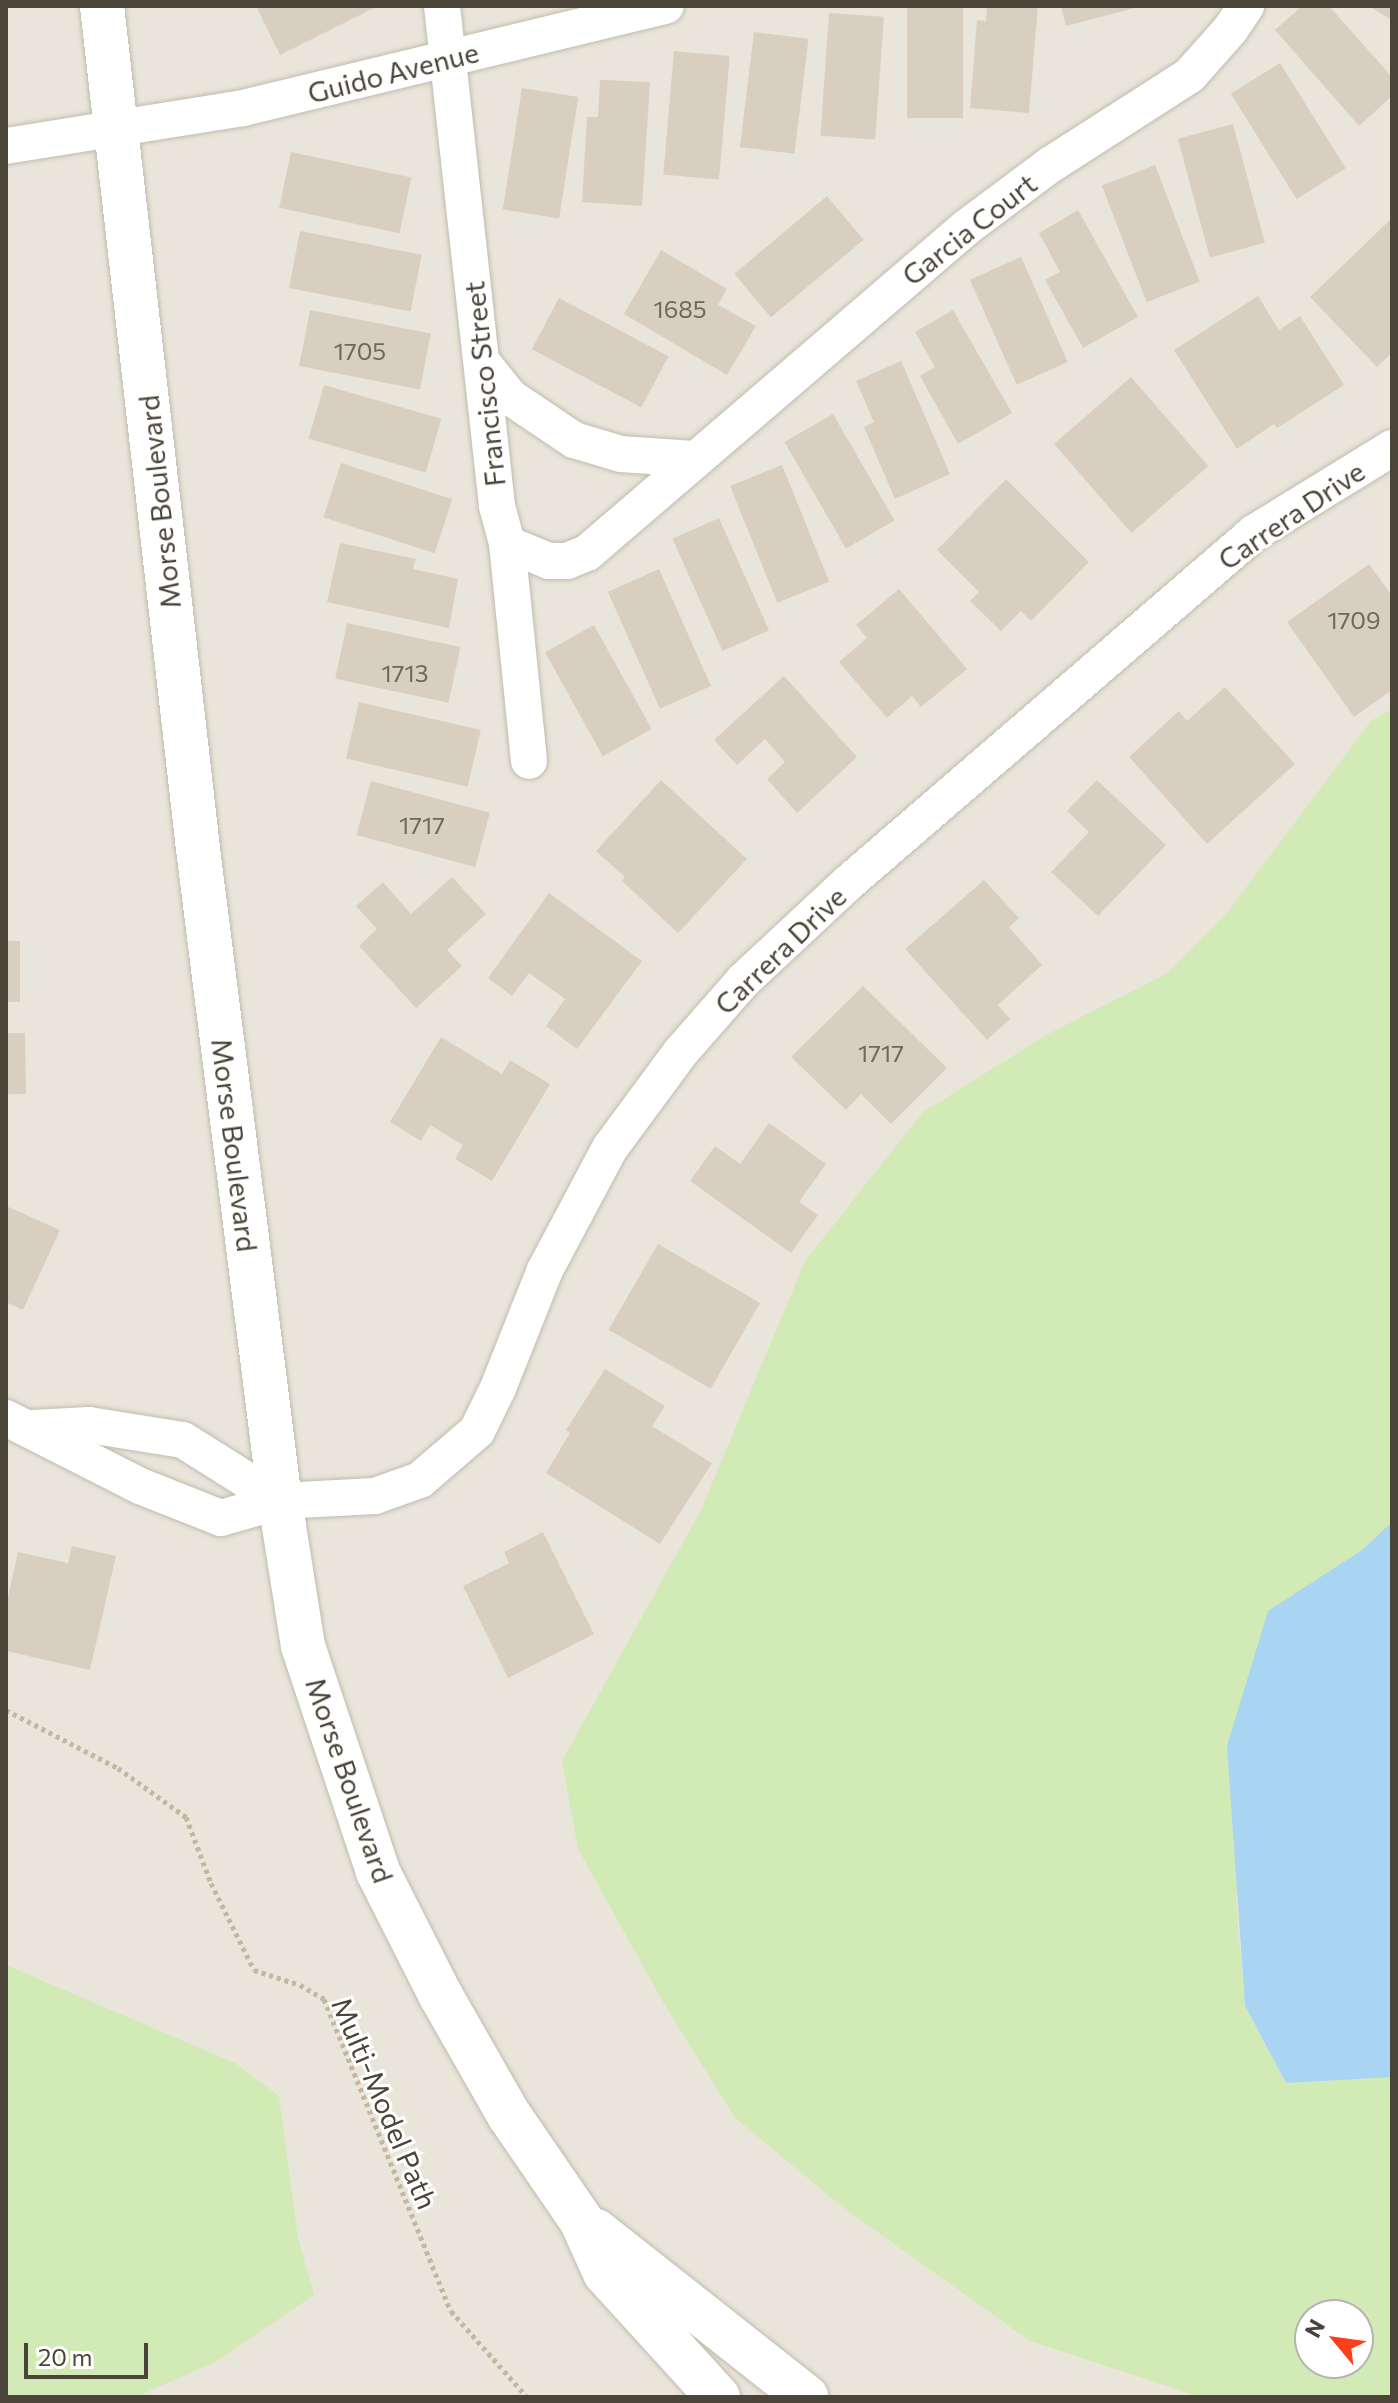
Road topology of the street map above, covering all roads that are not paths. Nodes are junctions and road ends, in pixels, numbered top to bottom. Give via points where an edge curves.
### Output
1 (102, 6) edge
2 (442, 6) edge
3 (666, 6) edge
4 (1246, 6) edge
5 (449, 58) junction
6 (117, 129) junction
7 (6, 146) edge
8 (482, 362) junction
9 (1392, 448) edge
10 (694, 459) junction
11 (507, 544) junction
12 (529, 761) dead end
13 (19, 1423) edge
14 (280, 1501) junction
15 (581, 2220) junction
16 (783, 2390) edge
17 (718, 2397) edge

1 - 6 street, Morse Boulevard
2 - 5 street, Francisco Street
3 - 5 street, Guido Avenue
4 - 10 street, Garcia Court via 1190,75 1050,165 967,227
5 - 6 street, Guido Avenue via 243,108
5 - 8 street, Francisco Street
6 - 7 street, Guido Avenue
6 - 14 street, Morse Boulevard via 200,865
8 - 10 street via 510,397 574,440 621,454
8 - 11 street, Francisco Street via 497,506
9 - 14 street, Carrera Drive via 1254,533 848,883 744,980 680,1053 610,1148 545,1270 477,1431 449,1458 420,1480 375,1496
10 - 11 street, Garcia Court via 587,553 549,561
11 - 12 street, Francisco Street
13 - 14 street via 89,1425 183,1440
13 - 14 street, Carrera Drive via 140,1486 221,1518
14 - 15 street, Morse Boulevard via 303,1646 378,1872 509,2115
15 - 16 street, Morse Boulevard
15 - 17 street, Morse Boulevard via 605,2273

